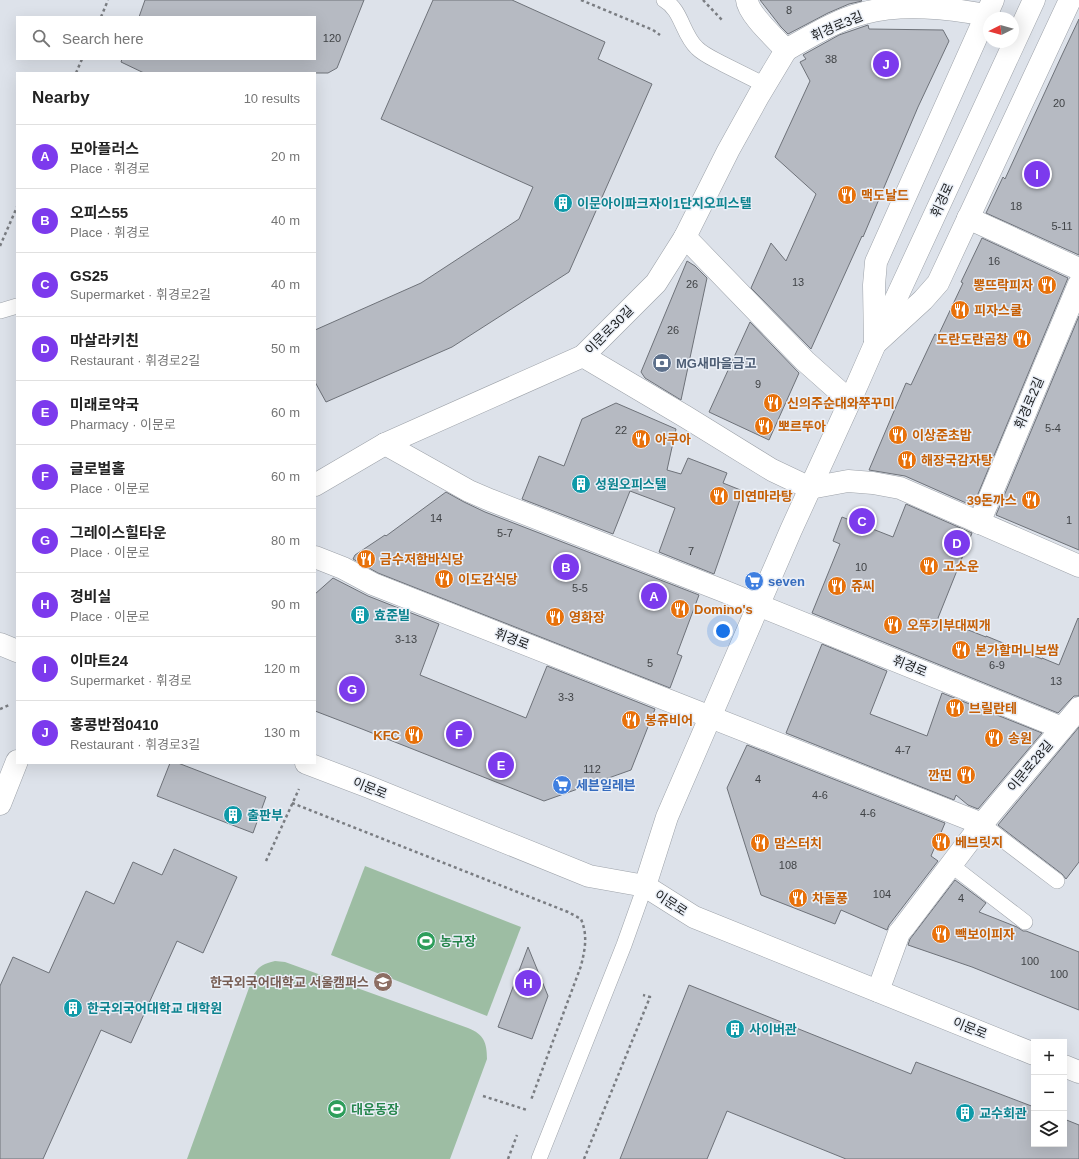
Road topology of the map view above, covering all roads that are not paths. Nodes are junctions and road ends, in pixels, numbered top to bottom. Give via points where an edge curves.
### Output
1 (664, 0) edge
2 (747, 0) edge
3 (1034, 0) edge
4 (1073, 5) edge
5 (989, 8) edge
6 (786, 50) junction
7 (765, 85) junction
8 (968, 218) junction
9 (685, 237) junction
10 (1079, 269) edge
11 (1079, 284) edge
12 (16, 306) edge
13 (0, 311) edge
14 (875, 344) junction
15 (583, 356) junction
16 (850, 401) junction
17 (385, 444) junction
18 (316, 484) edge
19 (810, 488) junction
20 (979, 523) junction
21 (316, 557) edge
22 (1079, 566) edge
23 (758, 605) junction
24 (0, 644) edge
25 (16, 650) edge
26 (1079, 708) edge
27 (710, 716) junction
28 (1062, 728) junction
29 (16, 764) edge
30 (308, 764) edge
31 (0, 804) edge
32 (982, 824) junction
33 (951, 865) junction
34 (1057, 881) dead end
35 (645, 886) junction
36 (1025, 922) dead end
37 (878, 991) junction
38 (1031, 1053) edge
39 (1067, 1067) edge
40 (1079, 1072) edge
41 (539, 1159) edge

1 - 7 lane via 677,13 689,40 697,49
2 - 6 street via 754,15
3 - 14 street, 휘경로
4 - 8 street
5 - 6 street, 휘경로3길 via 888,9 864,13 824,29
5 - 14 street via 876,262
6 - 7 street, 이문로30길
7 - 9 street, 이문로30길 via 728,151
8 - 10 street
8 - 14 street via 938,283
9 - 15 street, 이문로30길 via 656,283
9 - 16 street via 805,361
11 - 20 street, 휘경로2길
12 - 13 lane
14 - 16 street, 휘경로
15 - 17 street, 이문로30길
15 - 19 street via 772,470
16 - 19 street, 휘경로
17 - 18 street, 이문로30길
17 - 23 street, 휘경로 via 469,491
19 - 20 street via 848,481 888,485
19 - 23 street, 휘경로
20 - 22 street
21 - 27 street, 휘경로 via 344,568 373,584
23 - 27 street, 휘경로
23 - 28 street, 휘경로
24 - 25 street
26 - 28 street, 이문로28길
27 - 32 street, 휘경로
27 - 35 street, 휘경로 via 668,817
28 - 32 street, 이문로28길
29 - 31 street
30 - 35 street, 이문로 via 589,876
32 - 33 street, 이문로28길
32 - 34 lane
33 - 36 lane
33 - 37 street, 이문로28길 via 899,934
35 - 37 street, 이문로 via 694,917
35 - 41 lane
37 - 38 street, 이문로
39 - 40 street

